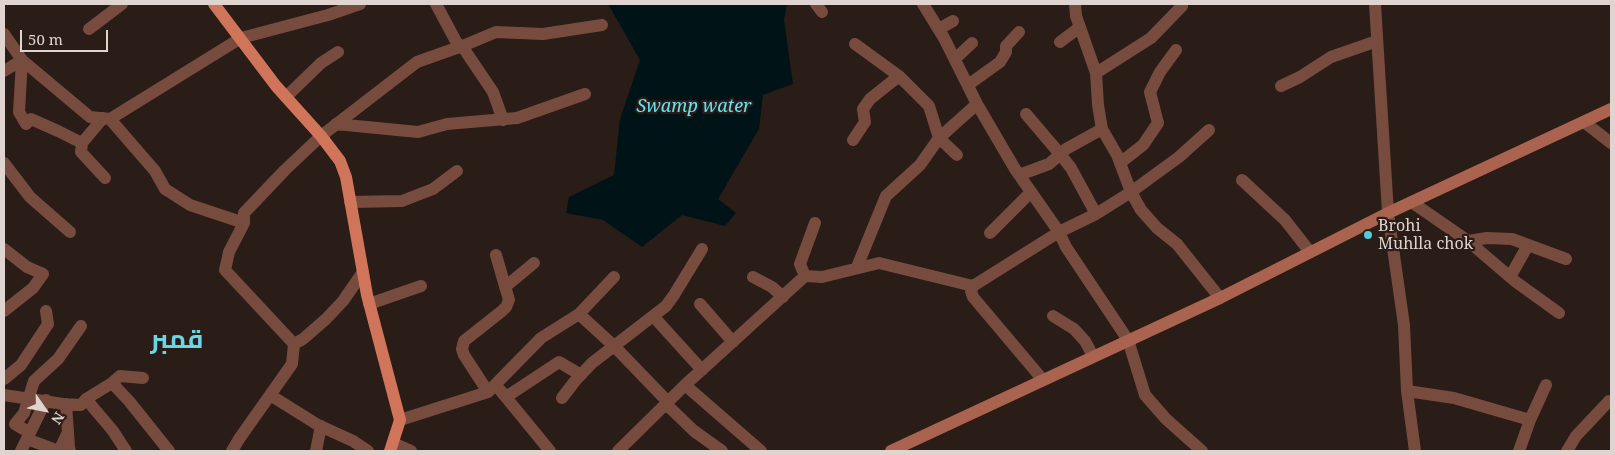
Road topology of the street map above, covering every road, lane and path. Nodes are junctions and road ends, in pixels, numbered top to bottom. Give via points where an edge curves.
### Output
1 (122, 4) edge
2 (214, 4) edge
3 (360, 4) edge
4 (436, 4) edge
5 (923, 4) edge
6 (1076, 4) edge
7 (1181, 4) edge
8 (1375, 4) edge
9 (953, 21) dead end
10 (602, 24) dead end
11 (1080, 27) junction
12 (89, 29) dead end
13 (939, 29) junction
14 (1019, 32) dead end
15 (4, 37) edge
16 (241, 38) junction
17 (1377, 41) junction
18 (1060, 42) dead end
19 (972, 43) dead end
20 (855, 44) dead end
21 (460, 47) junction
22 (1176, 50) dead end
23 (338, 52) dead end
24 (955, 59) junction
25 (22, 60) junction
26 (4, 71) edge
27 (1096, 73) junction
28 (899, 76) junction
29 (968, 85) junction
30 (1281, 86) dead end
31 (586, 94) dead end
32 (286, 97) junction
33 (977, 104) junction
34 (1611, 109) edge
35 (1026, 114) dead end
36 (106, 119) junction
37 (503, 120) junction
38 (1584, 122) junction
39 (336, 124) junction
40 (1102, 129) junction
41 (1210, 130) dead end
42 (321, 136) junction
43 (939, 138) junction
44 (853, 140) dead end
45 (82, 143) junction
46 (1611, 143) edge
47 (957, 154) dead end
48 (1060, 154) junction
49 (4, 163) edge
50 (1120, 163) junction
51 (457, 171) dead end
52 (1019, 175) junction
53 (105, 178) dead end
54 (1242, 180) dead end
55 (1031, 192) junction
56 (1131, 192) junction
57 (350, 202) junction
58 (1413, 203) junction
59 (1388, 213) junction
60 (1096, 214) junction
61 (244, 223) junction
62 (815, 223) dead end
63 (70, 232) dead end
64 (990, 232) dead end
65 (1059, 232) junction
66 (1468, 241) junction
67 (1528, 245) junction
68 (4, 248) edge
69 (702, 249) dead end
70 (1310, 252) junction
71 (496, 255) dead end
72 (1566, 259) dead end
73 (534, 263) dead end
74 (857, 267) junction
75 (363, 272) junction
76 (805, 276) junction
77 (614, 277) dead end
78 (753, 277) dead end
79 (1513, 283) junction
80 (421, 286) dead end
81 (973, 286) junction
82 (505, 287) junction
83 (783, 297) junction
84 (1220, 298) junction
85 (369, 304) junction
86 (700, 304) dead end
87 (46, 310) dead end
88 (4, 311) edge
89 (1559, 313) dead end
90 (578, 314) junction
91 (653, 316) junction
92 (1052, 316) dead end
93 (81, 326) dead end
94 (1128, 340) junction
95 (733, 342) junction
96 (294, 344) junction
97 (614, 346) junction
98 (1093, 356) junction
99 (21, 365) junction
100 (702, 370) junction
101 (580, 375) junction
102 (143, 378) dead end
103 (4, 379) edge
104 (1043, 380) junction
105 (34, 381) junction
106 (112, 383) junction
107 (1546, 385) dead end
108 (685, 386) junction
109 (492, 388) junction
110 (1407, 392) junction
111 (4, 395) edge
112 (270, 395) junction
113 (506, 397) junction
114 (29, 398) junction
115 (562, 398) dead end
116 (86, 399) junction
117 (46, 400) junction
118 (667, 403) junction
119 (66, 404) junction
120 (1607, 406) edge
121 (400, 420) junction
122 (1530, 420) junction
123 (321, 426) junction
124 (68, 432) junction
125 (28, 436) junction
126 (391, 447) edge
127 (21, 451) edge
128 (70, 451) edge
129 (126, 451) edge
130 (169, 451) edge
131 (232, 451) edge
132 (316, 451) edge
133 (368, 451) edge
134 (411, 451) edge
135 (550, 451) edge
136 (618, 451) edge
137 (722, 451) edge
138 (761, 451) edge
139 (891, 451) edge
140 (1202, 451) edge
141 (1415, 451) edge
142 (1518, 451) edge
143 (1567, 451) edge

1 - 12 street
2 - 16 main road
3 - 16 street
4 - 21 street
5 - 13 street
6 - 11 street
7 - 27 street via 1151,38
8 - 17 street
9 - 13 street
10 - 21 street via 543,34 496,32
11 - 18 street
11 - 27 street
13 - 24 street
14 - 29 street via 1006,46 1000,62
15 - 25 street
16 - 32 main road
16 - 36 street
17 - 30 street via 1331,56
17 - 59 street
19 - 24 street
20 - 28 street
21 - 37 street via 493,92
21 - 39 street via 417,62
22 - 50 street via 1150,92 1158,123 1143,145
23 - 32 street
24 - 29 street
25 - 26 street
25 - 36 street via 90,117
25 - 45 street via 19,112 26,124 31,119
27 - 40 street
28 - 43 street via 929,106
28 - 44 street via 870,98 863,109 865,122
29 - 33 street
31 - 37 street
32 - 42 main road
33 - 43 street
33 - 52 street
34 - 38 main road
35 - 48 street
36 - 45 street
36 - 61 street via 155,171 165,189 190,205
37 - 39 street via 447,124 418,132
38 - 46 street
38 - 58 main road
39 - 42 street
40 - 48 street
40 - 50 street
41 - 56 street
42 - 57 main road via 340,161
42 - 61 street via 244,213
43 - 47 street
43 - 74 street via 920,164 886,196
45 - 53 street via 81,152
48 - 52 street via 1049,164
48 - 60 street
49 - 63 street via 30,197
50 - 56 street
51 - 57 street via 433,189 402,201
52 - 55 street
54 - 70 street via 1285,220
55 - 64 street
55 - 65 street
56 - 60 street
56 - 84 street via 1157,228 1177,244
57 - 75 main road
58 - 59 main road
58 - 66 street
59 - 70 main road
59 - 110 street via 1404,325
60 - 65 street
61 - 96 street via 229,252 225,270
62 - 76 street via 800,264
65 - 81 street
65 - 94 street
66 - 67 street via 1512,239
66 - 79 street
67 - 72 street
67 - 79 street
68 - 88 street via 43,274 33,288
69 - 91 street via 666,306
70 - 84 main road
71 - 82 street
73 - 82 street
74 - 76 street via 822,277
74 - 81 street via 879,263
75 - 85 main road
75 - 96 street via 326,319
76 - 83 street
77 - 90 street
78 - 83 street
79 - 89 street
80 - 85 street
81 - 104 street via 973,297
82 - 109 street via 509,300 506,307 464,341 462,349 464,356
83 - 95 street
84 - 94 main road
85 - 121 main road
86 - 95 street
87 - 99 street via 48,324
90 - 97 street
90 - 109 street via 541,338
91 - 97 street
91 - 100 street
92 - 98 street via 1074,329
93 - 105 street via 58,359
94 - 98 main road
94 - 140 street via 1145,395
95 - 100 street
96 - 112 street via 292,364
97 - 101 street
97 - 118 street
98 - 104 main road
99 - 103 street
99 - 105 street
100 - 108 street
101 - 113 street via 559,362
101 - 115 street
102 - 106 street via 120,376
104 - 139 main road
105 - 114 street
106 - 116 street
106 - 130 street
107 - 122 street
108 - 118 street
108 - 138 street
109 - 113 street
109 - 121 street
110 - 122 street via 1454,398
110 - 141 street
111 - 114 street
112 - 123 street
112 - 131 street
113 - 135 street
114 - 117 street
114 - 125 street via 15,424
116 - 119 street via 81,404
116 - 129 street
117 - 119 street
117 - 125 street
118 - 136 street
118 - 137 street via 694,431
119 - 124 street
120 - 143 street via 1576,436
121 - 126 main road
122 - 142 street
123 - 132 street
123 - 133 street
124 - 125 street via 59,451
124 - 128 street
125 - 127 street
126 - 134 street

